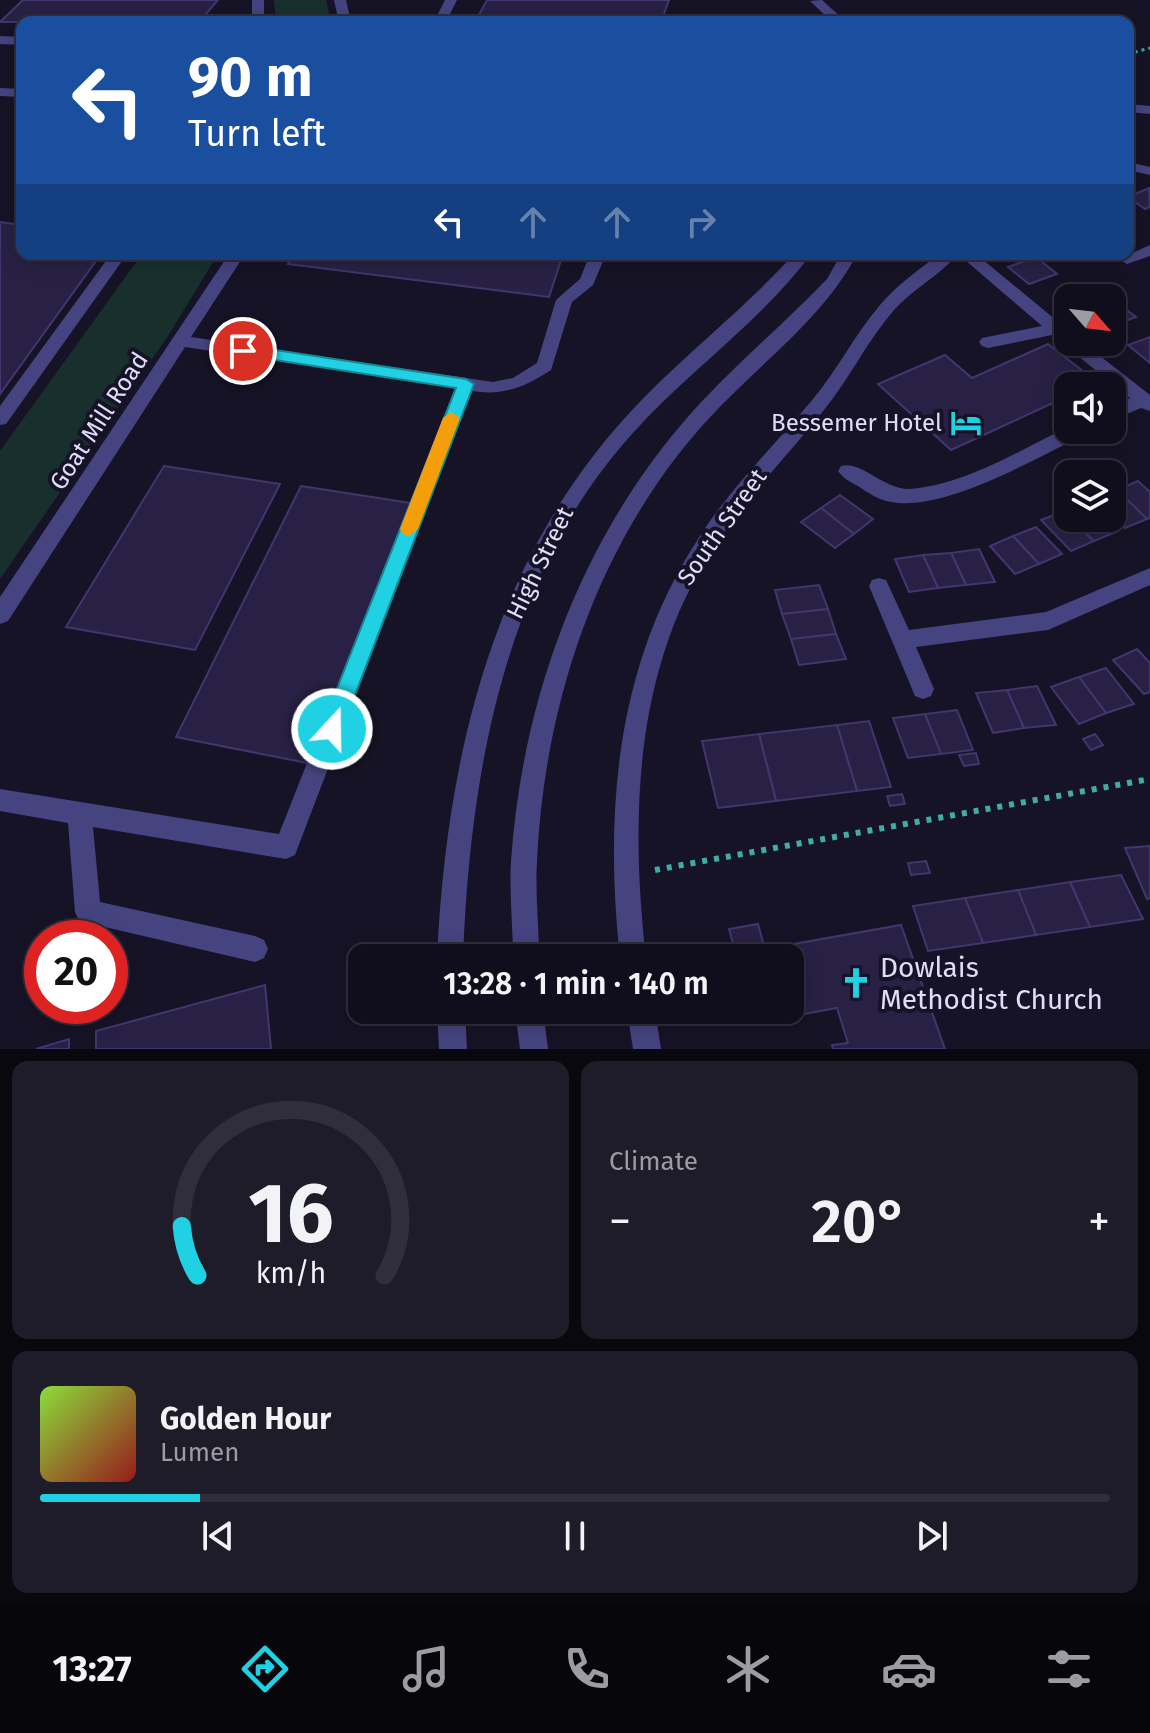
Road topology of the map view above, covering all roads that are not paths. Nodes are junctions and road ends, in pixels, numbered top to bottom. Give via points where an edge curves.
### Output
1 (814, 4) edge
2 (831, 16) edge
3 (115, 260) edge
4 (233, 260) edge
5 (596, 260) edge
6 (797, 260) edge
7 (846, 260) edge
8 (942, 260) edge
9 (973, 260) edge
10 (1054, 328) edge
11 (1054, 338) edge
12 (180, 341) junction
13 (988, 342) dead end
14 (1089, 356) edge
15 (466, 384) junction
16 (1146, 402) edge
17 (1126, 409) edge
18 (0, 419) edge
19 (1054, 441) edge
20 (848, 471) dead end
21 (1150, 576) edge
22 (879, 586) dead end
23 (0, 615) edge
24 (902, 640) junction
25 (923, 689) dead end
26 (0, 800) edge
27 (80, 813) junction
28 (450, 944) edge
29 (526, 944) edge
30 (631, 944) edge
31 (255, 949) dead end
32 (452, 1024) edge
33 (531, 1024) edge
34 (643, 1024) edge
35 (453, 1049) edge
36 (534, 1049) edge
37 (647, 1049) edge

1 - 2 street
3 - 18 street
4 - 12 street, Goat Mill Road
5 - 15 street via 587,281 564,300 545,366 518,383 493,388
6 - 28 street, High Street via 622,433 571,500 532,571 499,649 465,787
7 - 29 street via 834,282 688,430 604,555 574,621 546,721 524,862
8 - 30 street, South Street via 879,317 824,397 705,545 669,605 644,678 626,784 624,898
9 - 10 street
11 - 13 street
12 - 15 street
12 - 23 street, Goat Mill Road
14 - 16 street
15 - 27 street via 286,847
16 - 17 street
19 - 20 street via 972,479 914,497 889,494
21 - 24 street via 1048,621
22 - 24 street
24 - 25 street
26 - 27 street
27 - 31 street via 88,912
32 - 35 street
33 - 36 street
34 - 37 street

